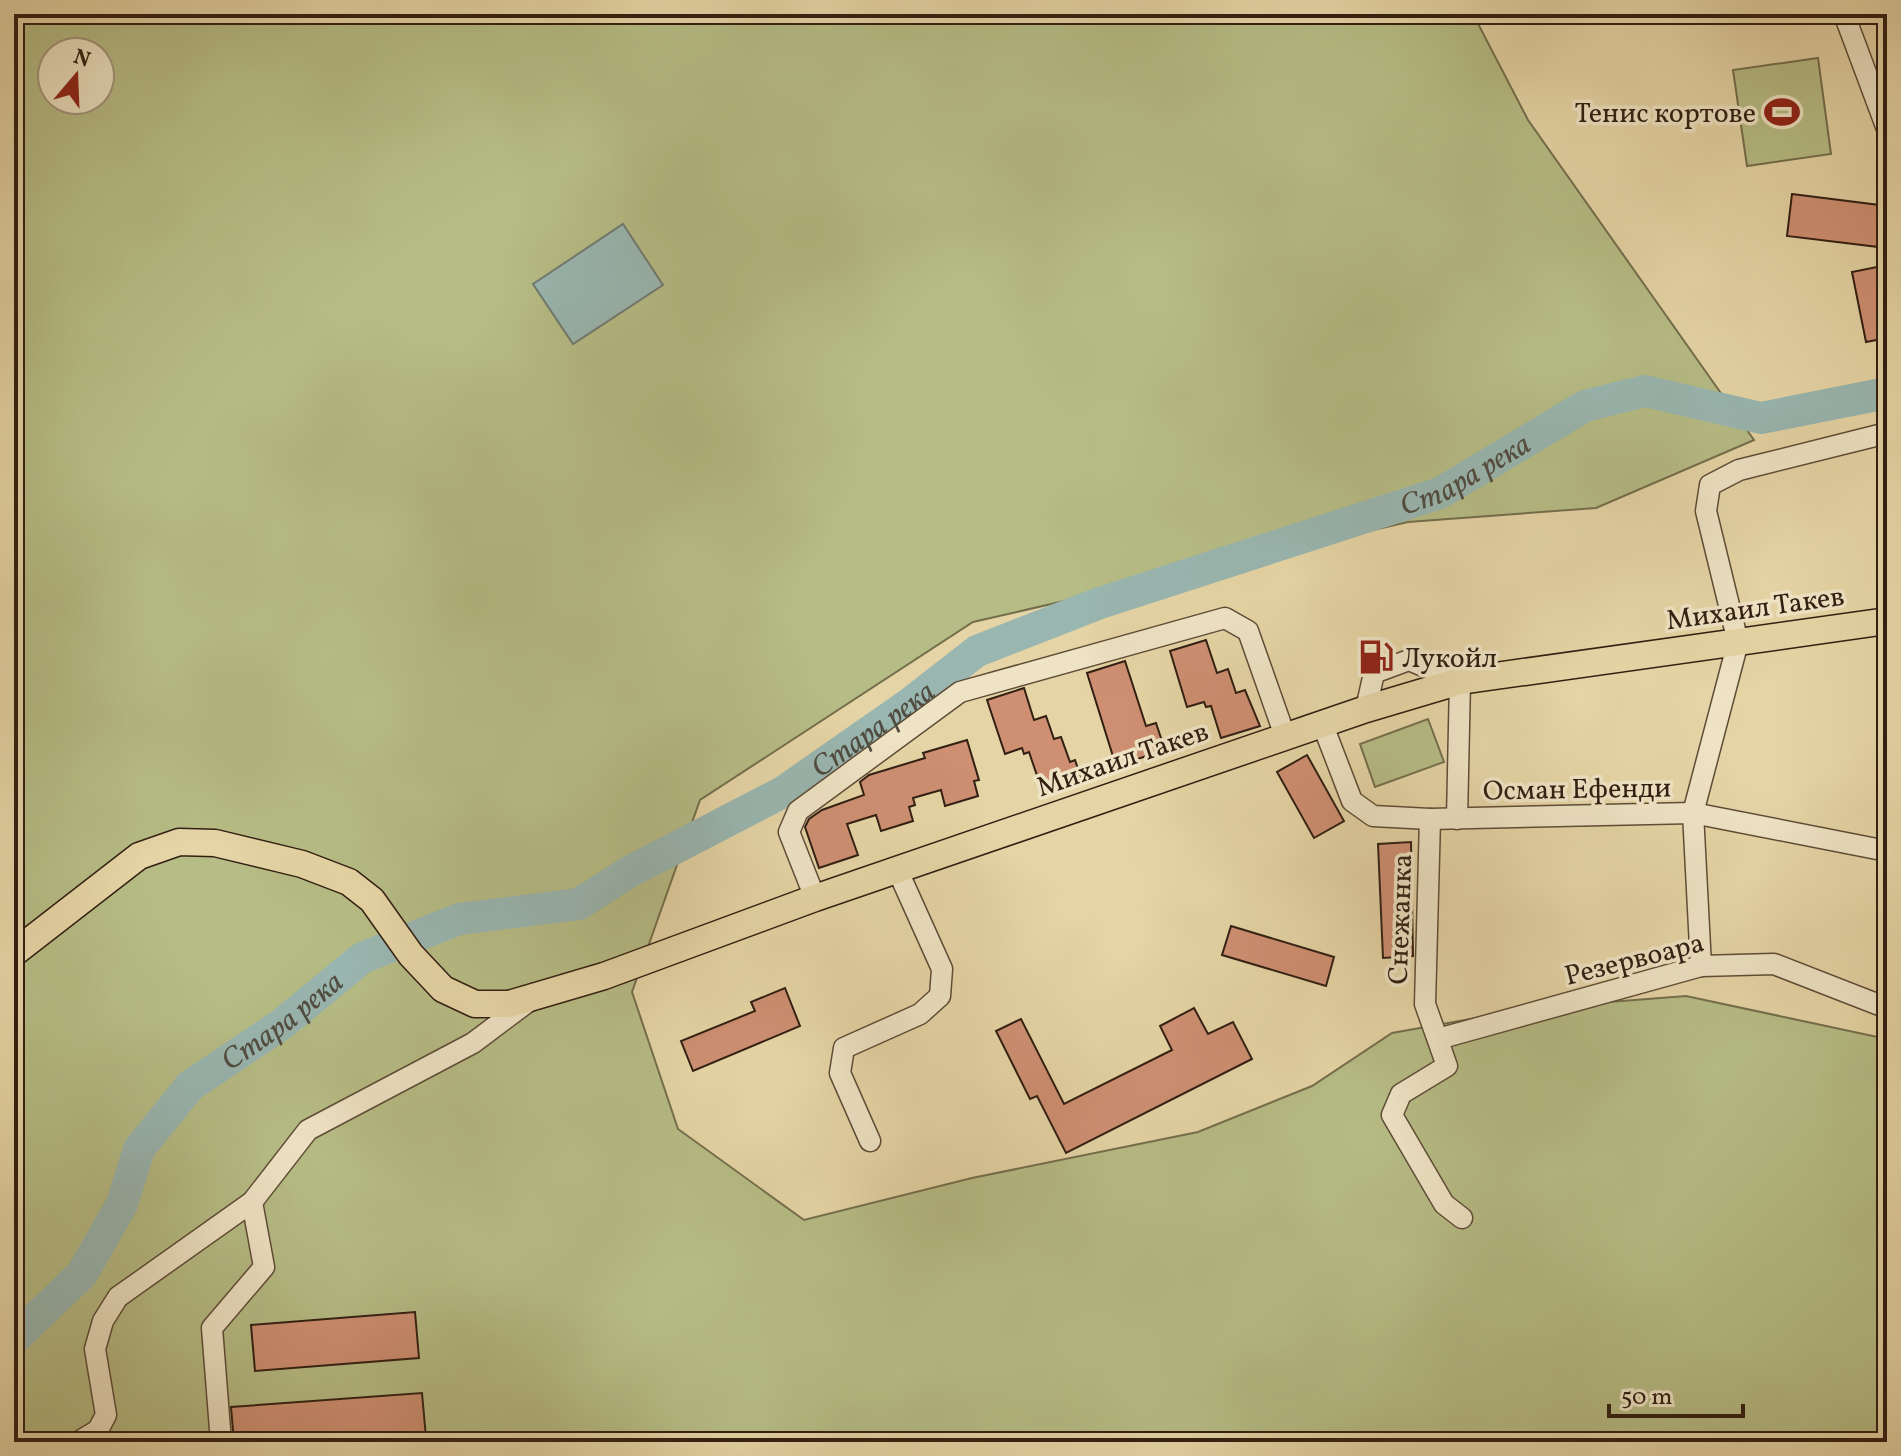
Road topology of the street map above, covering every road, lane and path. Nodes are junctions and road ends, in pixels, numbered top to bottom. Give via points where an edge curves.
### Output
1 (1844, 14) edge
2 (1887, 128) edge
3 (1887, 433) edge
4 (1887, 621) edge
5 (1738, 642) junction
6 (1460, 681) junction
7 (1322, 723) junction
8 (1285, 736) junction
9 (1693, 813) junction
10 (1430, 819) junction
11 (1457, 819) junction
12 (1887, 851) edge
13 (897, 869) junction
14 (815, 898) junction
15 (14, 953) edge
16 (1701, 966) junction
17 (529, 1001) junction
18 (1887, 1008) edge
19 (1438, 1039) junction
20 (870, 1141) dead end
21 (252, 1202) junction
22 (1462, 1218) dead end
23 (78, 1442) edge
24 (221, 1442) edge

1 - 2 street
3 - 5 street via 1739,470 1710,485 1706,511
4 - 5 main road, Михаил Такев
5 - 6 main road, Михаил Такев
5 - 9 street
6 - 7 main road, Михаил Такев
6 - 11 street
7 - 8 main road, Михаил Такев
7 - 10 street, Осман Ефенди via 1352,801 1373,816
8 - 13 main road, Михаил Такев
8 - 14 street via 1248,631 1225,618 960,692 798,811 789,832
9 - 11 street, Осман Ефенди
9 - 12 street, Осман Ефенди
9 - 16 street
10 - 11 street, Осман Ефенди
10 - 19 street, Снежанка via 1425,1004
13 - 14 main road, Михаил Такев
13 - 20 street via 942,969 940,996 920,1014 844,1048 840,1073
14 - 17 main road, Михаил Такев
15 - 17 main road, Михаил Такев via 152,849 179,842 215,843 318,868 349,882 372,900 433,981 458,998 492,1005
16 - 18 street, Резервоара via 1774,964
16 - 19 street, Резервоара
17 - 21 street via 473,1043 308,1130
19 - 22 street, Снежанка via 1447,1066 1401,1094 1392,1115 1444,1204
21 - 23 street via 118,1297 103,1321 95,1349 106,1415 98,1430
21 - 24 street via 264,1267 212,1328

